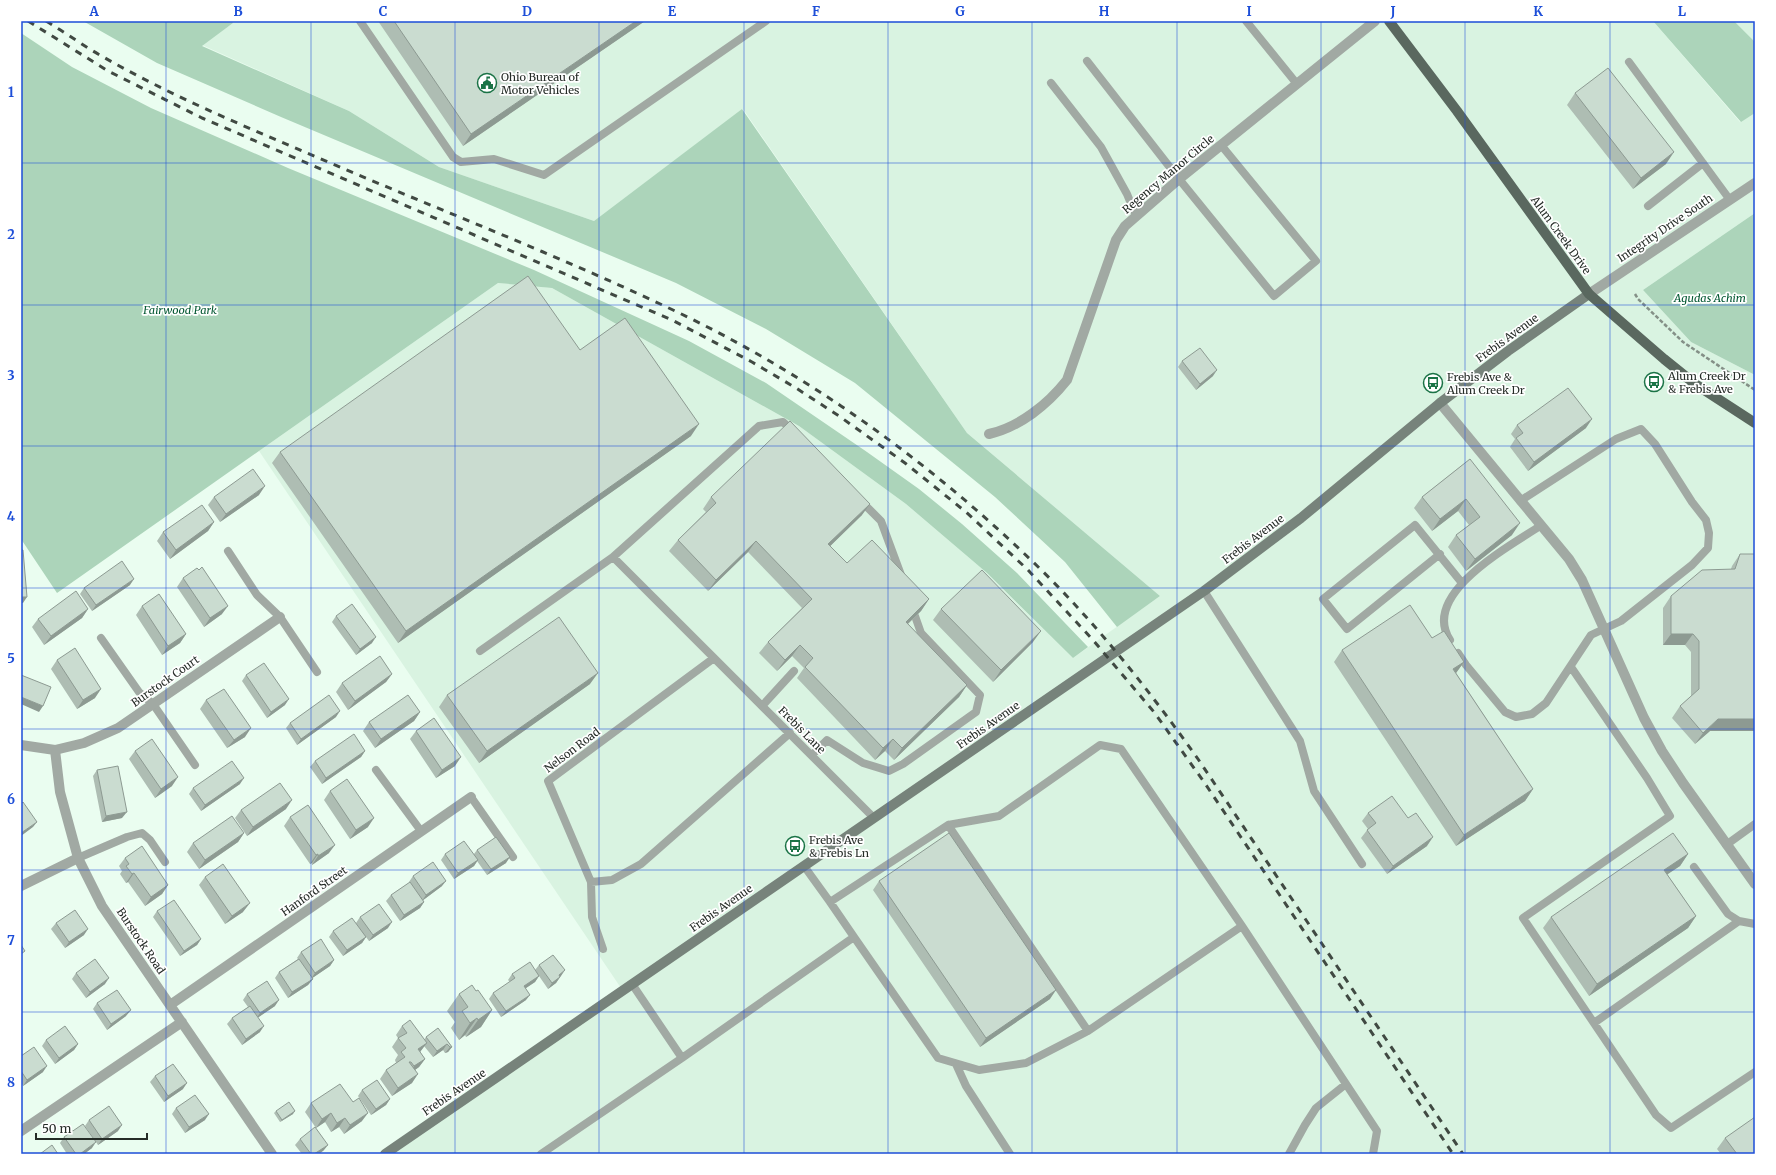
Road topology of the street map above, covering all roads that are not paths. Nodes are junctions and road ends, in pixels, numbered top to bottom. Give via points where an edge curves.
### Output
1 (360, 21) edge
2 (766, 21) edge
3 (1246, 21) edge
4 (1375, 21) edge
5 (1389, 21) edge
6 (1088, 61) dead end
7 (1629, 62) dead end
8 (1051, 83) dead end
9 (1296, 84) junction
10 (1221, 145) junction
11 (1703, 163) junction
12 (1179, 179) junction
13 (1755, 183) edge
14 (1730, 200) junction
15 (1648, 206) dead end
16 (1136, 216) junction
17 (1589, 294) junction
18 (1440, 403) junction
19 (1755, 423) edge
20 (989, 434) dead end
21 (800, 438) edge
22 (854, 494) edge
23 (1520, 501) junction
24 (1540, 526) junction
25 (228, 551) dead end
26 (1440, 554) junction
27 (613, 557) junction
28 (1462, 583) junction
29 (904, 585) edge
30 (1204, 591) junction
31 (915, 616) edge
32 (280, 617) junction
33 (1605, 629) junction
34 (101, 638) dead end
35 (480, 651) dead end
36 (714, 658) junction
37 (1571, 667) junction
38 (794, 671) dead end
39 (317, 672) dead end
40 (154, 704) junction
41 (762, 706) junction
42 (790, 734) junction
43 (21, 745) edge
44 (55, 750) junction
45 (812, 756) junction
46 (195, 765) dead end
47 (376, 770) dead end
48 (471, 797) joint
49 (874, 818) junction
50 (1755, 824) edge
51 (948, 825) junction
52 (421, 831) junction
53 (1726, 845) junction
54 (513, 857) dead end
55 (78, 858) junction
56 (165, 862) dead end
57 (1362, 864) dead end
58 (804, 866) junction
59 (1694, 867) dead end
60 (591, 882) junction
61 (1755, 884) edge
62 (21, 886) edge
63 (830, 902) junction
64 (1739, 921) junction
65 (1755, 924) edge
66 (1242, 926) junction
67 (854, 937) junction
68 (603, 949) dead end
69 (632, 984) junction
70 (170, 1005) junction
71 (182, 1022) junction
72 (1594, 1023) junction
73 (1088, 1031) junction
74 (682, 1058) junction
75 (956, 1064) junction
76 (1755, 1072) edge
77 (1346, 1084) junction
78 (21, 1131) edge
79 (272, 1154) edge
80 (385, 1154) edge
81 (541, 1154) edge
82 (1010, 1154) edge
83 (1289, 1154) edge
84 (1373, 1154) edge

1 - 2 lane via 453,157 461,162 494,159 544,175
3 - 9 lane
4 - 9 street, Regency Manor Circle
5 - 17 main road, Alum Creek Drive via 1436,81
6 - 12 lane
7 - 11 lane
8 - 16 lane via 1101,147
9 - 10 street, Regency Manor Circle
10 - 12 street, Regency Manor Circle
10 - 12 lane via 1316,261 1274,296
11 - 14 lane
11 - 15 lane
12 - 16 street, Regency Manor Circle
13 - 14 street, Integrity Drive South
14 - 17 street, Integrity Drive South
16 - 20 street, Regency Manor Circle via 1125,226 1116,240 1067,380 1054,396 1038,409 1000,432
17 - 18 main road, Frebis Avenue
17 - 19 main road, Alum Creek Drive via 1695,384
18 - 23 street
18 - 30 main road, Frebis Avenue via 1301,518
21 - 27 lane via 783,422 759,426
22 - 29 lane via 881,521
23 - 24 street
23 - 33 lane via 1616,438 1641,429 1655,444 1706,520 1709,533 1708,548 1692,565 1621,621
24 - 28 lane via 1488,561
24 - 33 street via 1569,559
25 - 32 lane via 257,595
26 - 26 lane via 1415,525 1323,599 1347,630
26 - 28 lane
27 - 35 lane
27 - 36 lane, Frebis Lane
28 - 37 lane via 1448,602 1443,616 1444,632 1466,665 1505,712 1516,717 1532,714 1546,703
30 - 49 main road, Frebis Avenue
30 - 57 lane via 1300,741 1314,791
31 - 45 lane via 921,633 980,695 976,712 889,771 863,763 827,740
32 - 39 lane
32 - 40 street, Burstock Court
33 - 37 lane via 1591,636
33 - 53 street via 1644,718 1662,751
34 - 40 lane via 139,692
36 - 41 lane, Frebis Lane
36 - 60 lane, Nelson Road via 548,781
37 - 72 lane via 1670,816 1523,918
38 - 41 lane
40 - 44 street, Burstock Court via 102,736
40 - 46 lane
41 - 42 lane, Frebis Lane
42 - 45 lane, Frebis Lane
42 - 60 lane via 641,864 612,880
43 - 44 street
44 - 55 street, Burstock Road via 60,792
45 - 49 lane, Frebis Lane
47 - 52 lane
48 - 52 street, Hanford Street
48 - 54 lane
49 - 58 main road, Frebis Avenue
50 - 53 lane
51 - 63 lane
51 - 66 lane via 999,816 1100,745 1121,749
51 - 73 lane
52 - 70 street, Hanford Street
53 - 61 street
55 - 56 lane via 142,833
55 - 62 street
55 - 70 street, Burstock Road via 102,906
58 - 63 lane
58 - 69 main road, Frebis Avenue
59 - 64 lane via 1728,914
60 - 68 lane, Nelson Road via 592,917
63 - 67 lane
64 - 65 lane
64 - 72 lane
66 - 73 lane
66 - 77 lane
67 - 74 lane
67 - 75 lane via 938,1058
69 - 74 lane
69 - 80 main road, Frebis Avenue
70 - 71 street, Burstock Road
71 - 78 street
71 - 79 street, Burstock Road
72 - 76 lane via 1656,1115 1671,1128
73 - 75 lane via 1026,1063 979,1070
74 - 81 lane
75 - 82 lane via 966,1086
77 - 83 lane via 1316,1108
77 - 84 lane via 1377,1131

